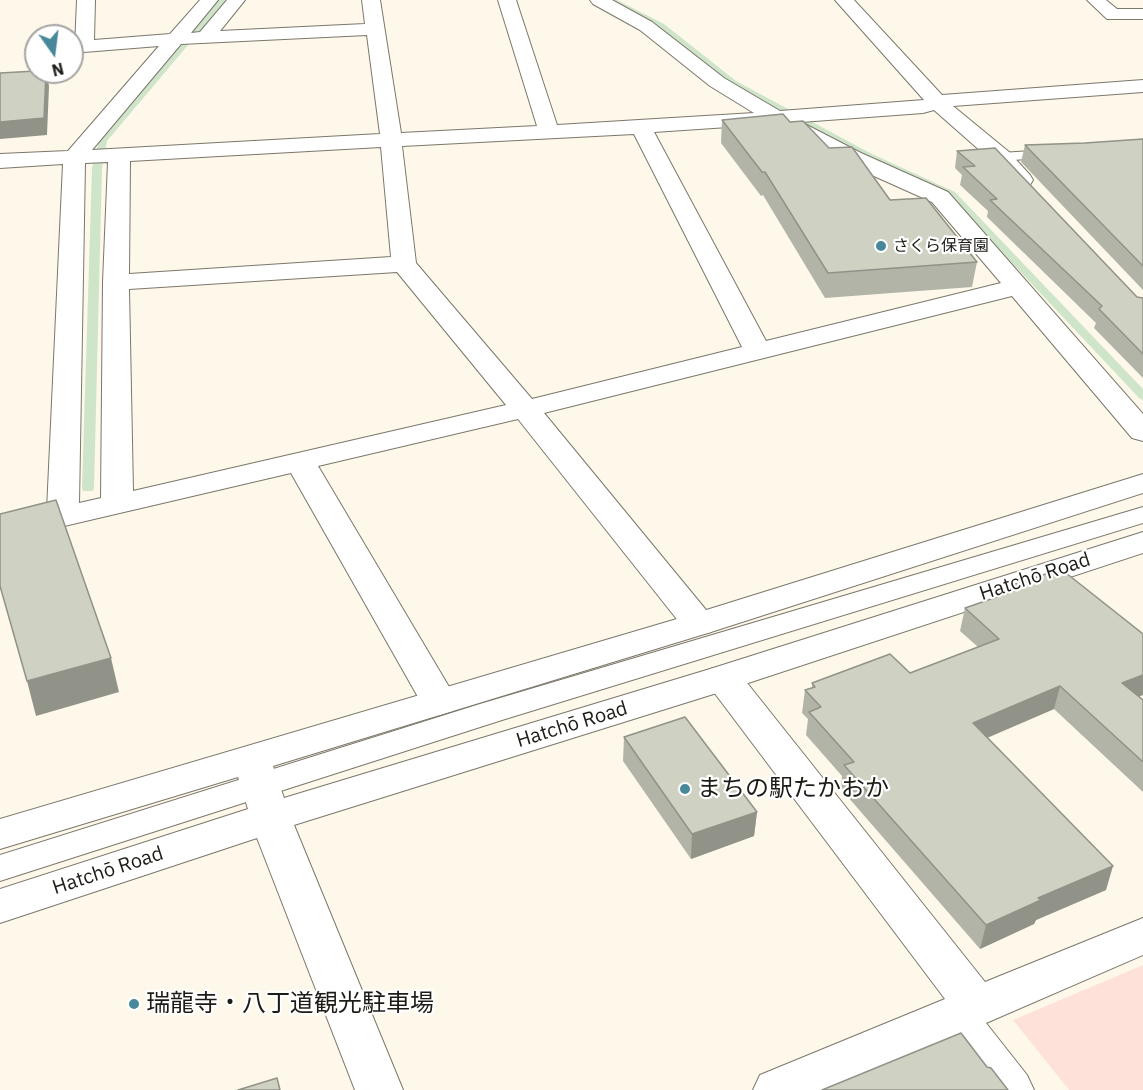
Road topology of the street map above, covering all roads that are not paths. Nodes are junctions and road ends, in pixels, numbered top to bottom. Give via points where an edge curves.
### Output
1 (86, 0) edge
2 (209, 0) edge
3 (236, 0) edge
4 (371, 0) edge
5 (507, 0) edge
6 (599, 0) edge
7 (844, 0) edge
8 (1095, 0) edge
9 (1143, 14) edge
10 (376, 29) junction
11 (205, 37) junction
12 (177, 39) junction
13 (1143, 86) edge
14 (938, 103) junction
15 (776, 117) junction
16 (641, 127) junction
17 (549, 132) junction
18 (392, 140) junction
19 (1060, 153) edge
20 (118, 155) junction
21 (77, 157) junction
22 (1001, 157) junction
23 (0, 162) edge
24 (1040, 199) edge
25 (404, 264) junction
26 (116, 282) junction
27 (1018, 287) junction
28 (757, 350) junction
29 (525, 409) junction
30 (1143, 432) edge
31 (300, 462) junction
32 (1143, 483) edge
33 (117, 503) junction
34 (1143, 515) edge
35 (63, 516) junction
36 (0, 531) edge
37 (1143, 542) edge
38 (699, 624) junction
39 (723, 678) junction
40 (439, 702) junction
41 (251, 758) junction
42 (269, 818) junction
43 (0, 834) edge
44 (0, 868) edge
45 (0, 906) edge
46 (1143, 936) edge
47 (965, 1011) junction
48 (379, 1090) edge
49 (777, 1090) edge
50 (1010, 1090) edge

1 - 12 street via 84,46
2 - 12 street
3 - 11 street
4 - 10 street
5 - 17 street
6 - 15 street via 646,26 717,82
7 - 14 street
8 - 9 street via 1113,15
10 - 11 street
10 - 18 street
11 - 12 street
12 - 21 street
13 - 14 street
14 - 15 street
14 - 22 street
15 - 16 street
15 - 27 street via 853,158 940,197
16 - 17 street
16 - 28 street
17 - 18 street
18 - 20 street
18 - 25 street
19 - 22 lane
20 - 21 street
20 - 26 street
21 - 23 street
21 - 35 street
22 - 24 street
25 - 26 street
25 - 29 street
26 - 33 street
27 - 28 street
27 - 30 street
28 - 29 street
29 - 31 street
29 - 38 street
31 - 33 street
31 - 40 street
32 - 38 street
33 - 35 street
34 - 44 street via 491,712
35 - 36 street
37 - 39 street, Hatchō Road
38 - 40 street
39 - 42 street, Hatchō Road
39 - 47 street
40 - 41 street
41 - 42 street
41 - 43 street
42 - 45 street, Hatchō Road
42 - 48 street
46 - 47 street
47 - 49 street
47 - 50 street

